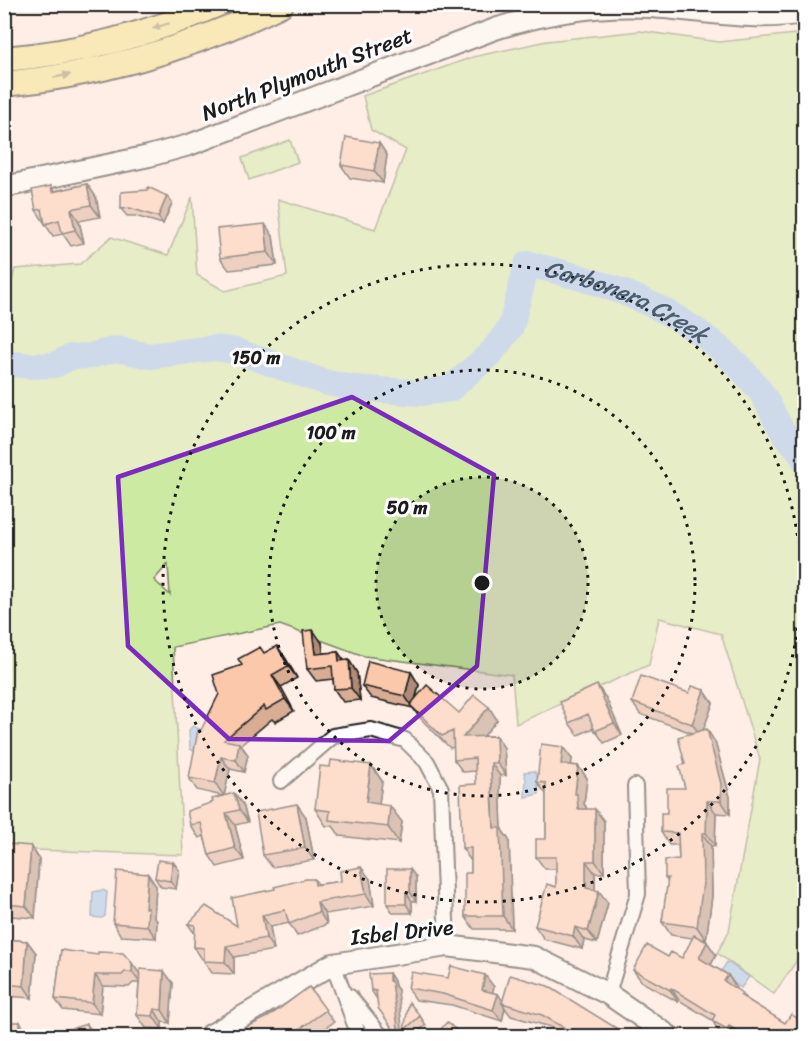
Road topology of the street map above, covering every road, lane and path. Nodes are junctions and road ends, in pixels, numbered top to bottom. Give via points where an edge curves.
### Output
1 (281, 4) edge
2 (217, 5) edge
3 (804, 13) edge
4 (4, 59) edge
5 (4, 84) edge
6 (4, 187) edge
7 (281, 781) dead end
8 (635, 786) dead end
9 (447, 946) junction
10 (333, 964) junction
11 (344, 988) junction
12 (608, 994) junction
13 (209, 1036) edge
14 (359, 1036) edge
15 (381, 1036) edge
16 (669, 1036) edge

5 -> 1 highway via 86,72 146,57 224,30
2 -> 4 highway via 130,36
3 - 6 street, North Plymouth Street via 751,17 623,6 546,15 495,29 189,145
7 - 9 street via 333,736 371,730 405,740 427,762 441,789
8 - 12 street via 638,894
9 - 10 street, Isbel Drive
9 - 12 street, Isbel Drive via 534,957
10 - 11 street
10 - 13 street, Isbel Drive
11 - 14 street
11 - 15 street
12 - 16 street, Isbel Drive

